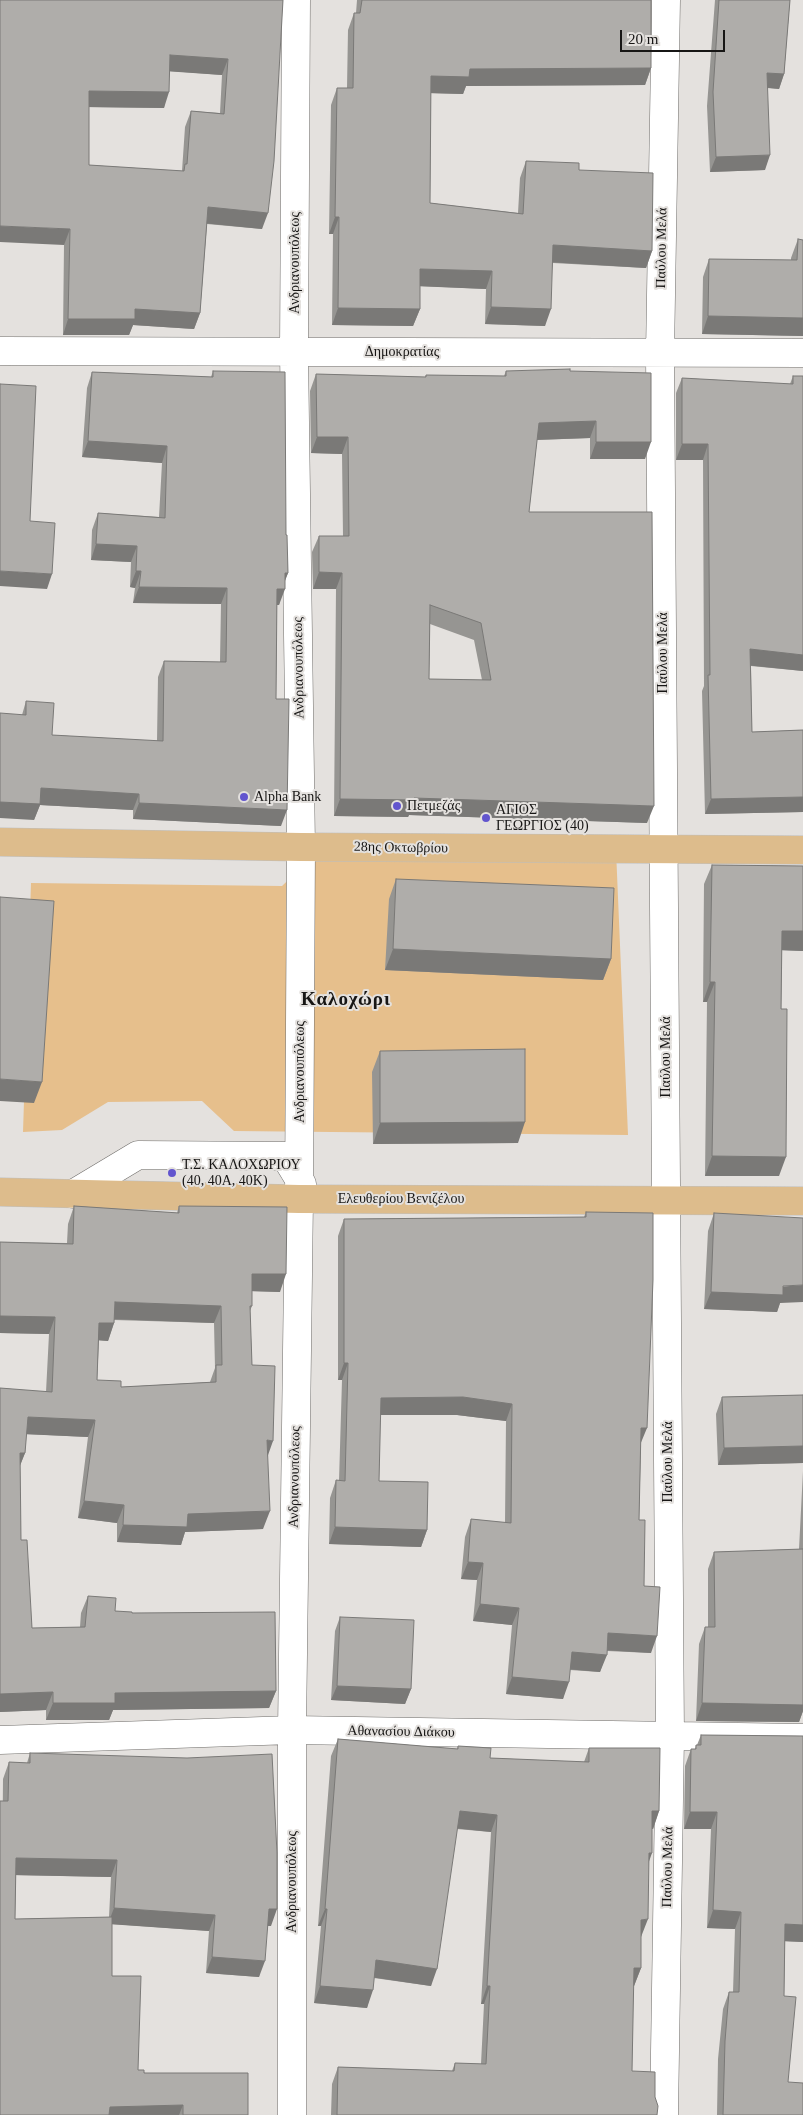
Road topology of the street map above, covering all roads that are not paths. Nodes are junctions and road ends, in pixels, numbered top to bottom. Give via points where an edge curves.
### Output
1 (296, 0) edge
2 (666, 0) edge
3 (0, 351) edge
4 (294, 352) junction
5 (803, 353) edge
6 (660, 354) junction
7 (0, 842) edge
8 (301, 847) junction
9 (664, 850) junction
10 (803, 850) edge
11 (0, 1192) edge
12 (304, 1193) junction
13 (73, 1194) junction
14 (667, 1200) junction
15 (803, 1201) edge
16 (292, 1730) junction
17 (670, 1736) junction
18 (803, 1738) edge
19 (0, 1740) edge
20 (292, 2115) edge
21 (664, 2115) edge

1 - 4 street, Ανδριανουπόλεως
2 - 6 street, Παύλου Μελά
3 - 4 street, Δημοκρατίας
4 - 6 street, Δημοκρατίας
4 - 8 street, Ανδριανουπόλεως
5 - 6 street, Δημοκρατίας
6 - 9 street, Παύλου Μελά
7 - 8 main road, 28ης Οκτωβρίου
8 - 9 main road, 28ης Οκτωβρίου
8 - 12 street, Ανδριανουπόλεως
9 - 10 main road, 28ης Οκτωβρίου
9 - 14 street, Παύλου Μελά
11 - 13 main road, Ελευθερίου Βενιζέλου
12 - 13 main road, Ελευθερίου Βενιζέλου
12 - 13 street via 285,1156 138,1155
12 - 14 main road, Ελευθερίου Βενιζέλου
12 - 16 street, Ανδριανουπόλεως
14 - 15 main road, Ελευθερίου Βενιζέλου
14 - 17 street, Παύλου Μελά
16 - 17 street, Αθανασίου Διάκου
16 - 19 street, Αθανασίου Διάκου
16 - 20 street, Ανδριανουπόλεως
17 - 18 street, Αθανασίου Διάκου
17 - 21 street, Παύλου Μελά

